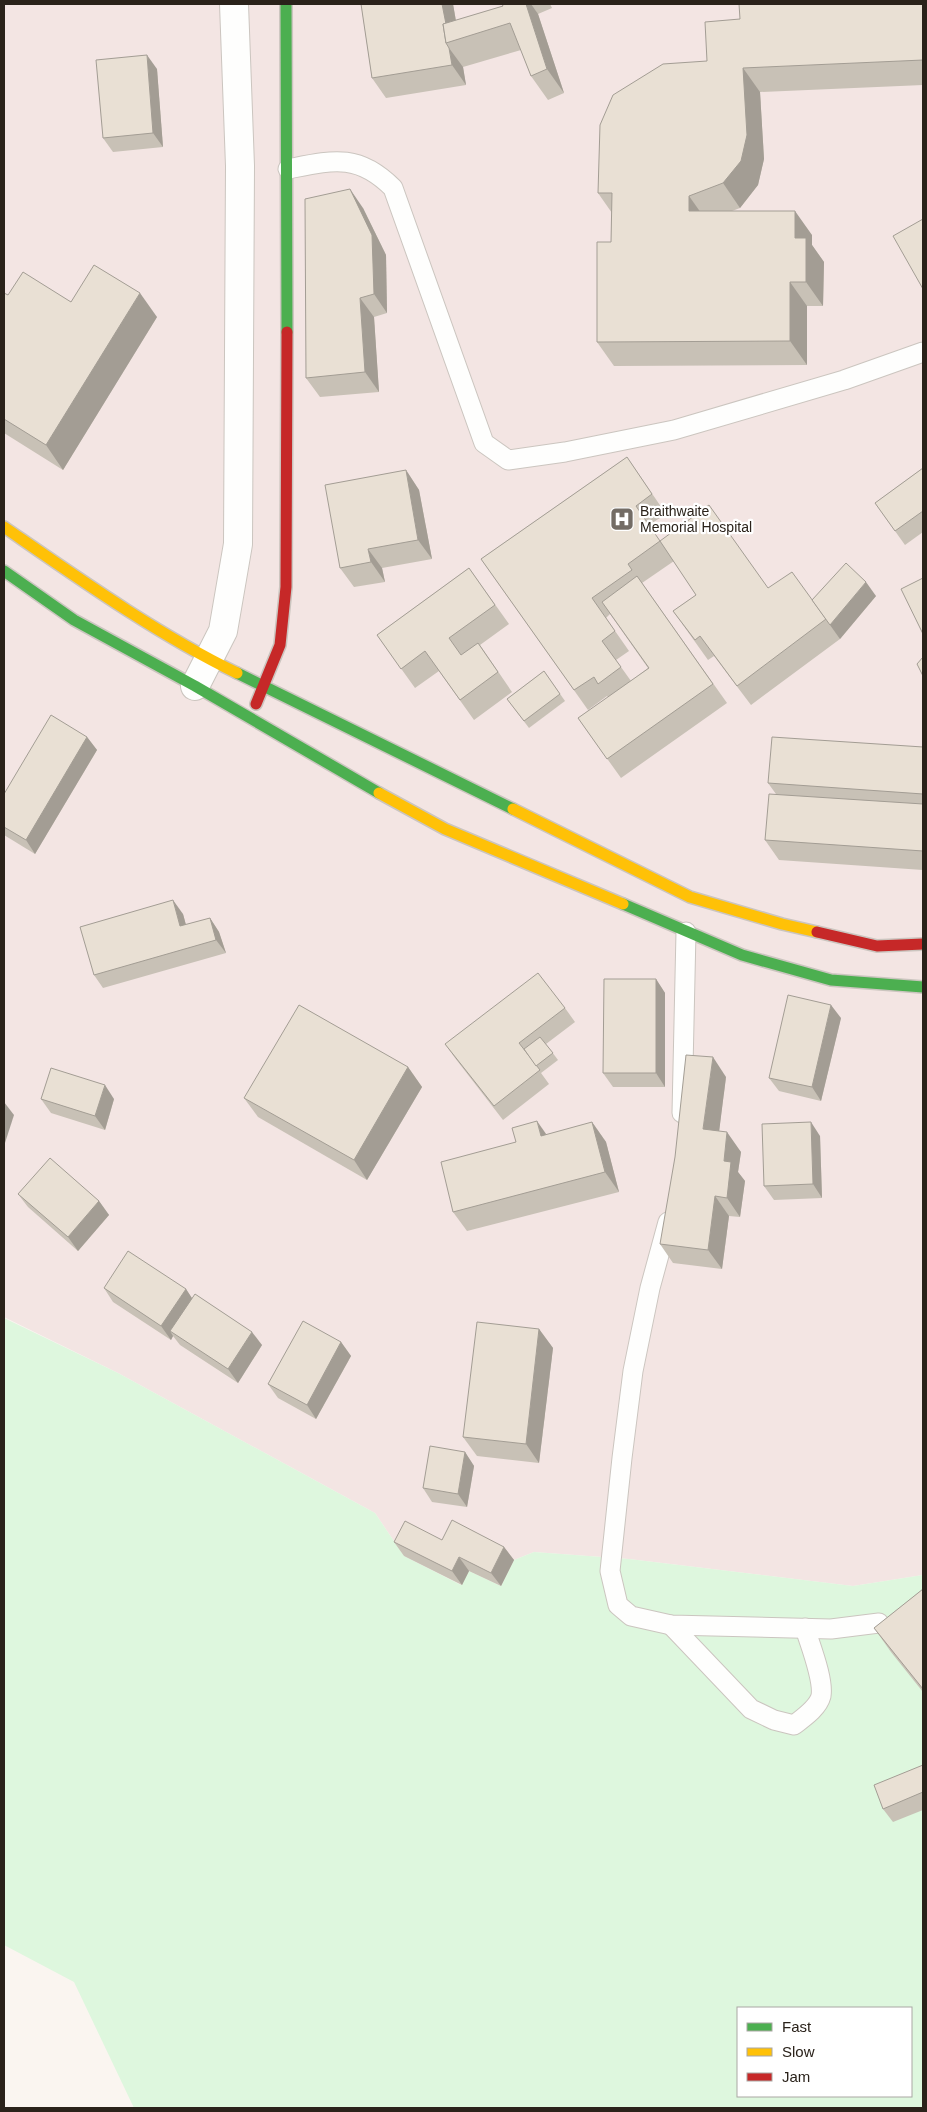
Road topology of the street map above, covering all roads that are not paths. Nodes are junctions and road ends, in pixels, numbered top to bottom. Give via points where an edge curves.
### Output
1 (234, 4) edge
2 (286, 4) edge
3 (288, 169) junction
4 (923, 352) edge
5 (4, 527) edge
6 (4, 571) edge
7 (208, 659) junction
8 (196, 686) junction
9 (264, 687) junction
10 (249, 719) junction
11 (686, 932) junction
12 (923, 944) edge
13 (923, 987) edge
14 (681, 1128) edge
15 (672, 1205) edge
16 (879, 1623) edge
17 (671, 1625) junction
18 (804, 1628) junction

1 - 7 street via 240,166 238,544 223,631
2 - 3 street
3 - 4 lane via 318,163 351,162 379,174 393,188 484,443 508,460 674,430 844,380
3 - 9 street via 286,587 280,645
5 - 7 street via 78,578
6 - 8 street via 74,620
7 - 8 street
7 - 9 street
8 - 10 street
9 - 10 street
9 - 12 street via 690,897 782,924 877,946
10 - 11 street via 444,829
11 - 13 street via 742,955 830,980
11 - 14 lane
15 - 17 lane via 633,1371 610,1571 618,1605 631,1616
16 - 18 lane via 831,1629
17 - 18 lane
17 - 18 lane via 751,1709 774,1720 794,1724 808,1715 820,1698 821,1685

